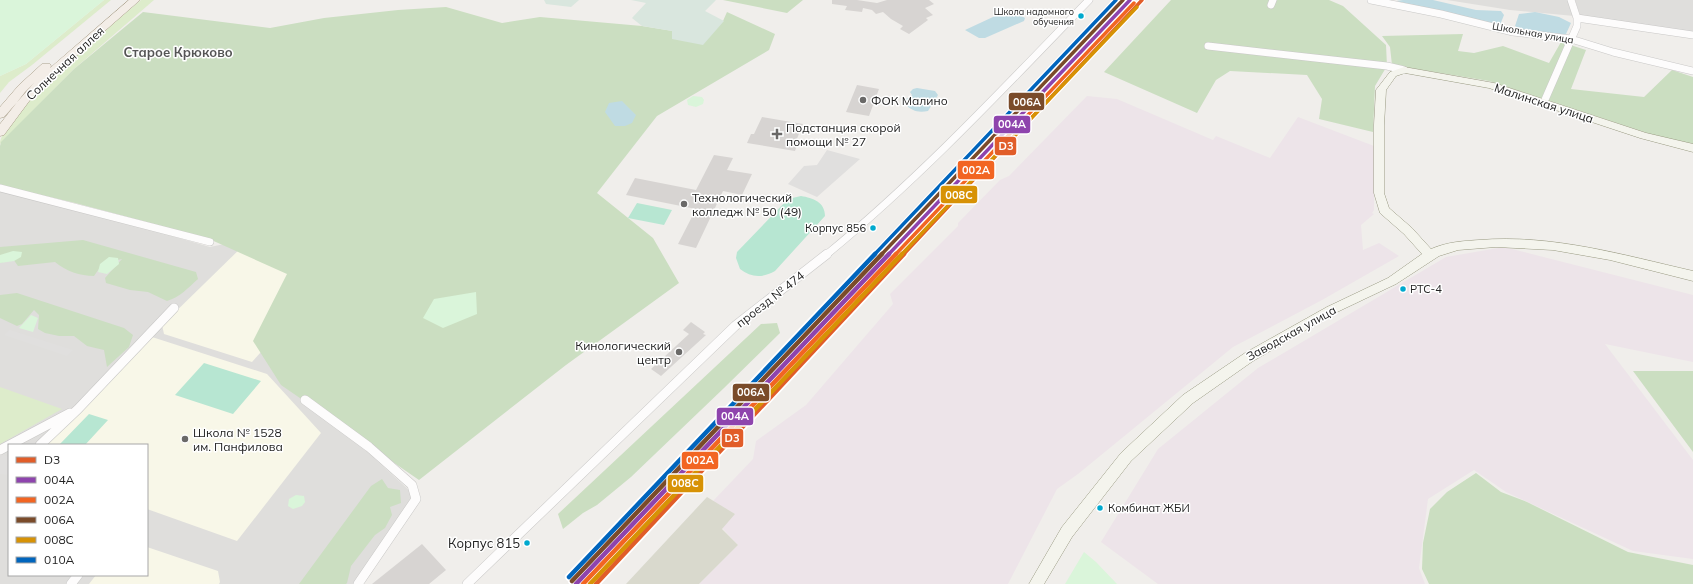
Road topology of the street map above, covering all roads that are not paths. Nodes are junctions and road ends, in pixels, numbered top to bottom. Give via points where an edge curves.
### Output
1 (123, 0) edge
2 (135, 0) edge
3 (1089, 0) edge
4 (1371, 0) edge
5 (1571, 0) edge
6 (1577, 18) junction
7 (1693, 35) edge
8 (1571, 39) junction
9 (1208, 46) dead end
10 (1404, 70) junction
11 (1693, 71) edge
12 (1544, 102) junction
13 (0, 114) edge
14 (0, 132) edge
15 (1693, 148) edge
16 (0, 188) edge
17 (210, 242) dead end
18 (1430, 255) junction
19 (1693, 276) edge
20 (174, 308) dead end
21 (305, 400) dead end
22 (78, 408) junction
23 (11, 444) edge
24 (41, 444) edge
25 (77, 576) edge
26 (71, 584) edge
27 (358, 584) edge
28 (467, 584) edge
29 (1036, 584) edge

1 - 13 main road, Солнечная аллея via 23,87
2 - 14 main road, Солнечная аллея via 46,77 29,94
3 - 28 street, проезд № 474 via 986,107 866,222 788,286 739,322
4 - 8 street, Школьная улица via 1513,32
5 - 6 street
6 - 7 street
6 - 8 street via 1577,26
8 - 11 street, Школьная улица
8 - 12 street
9 - 10 street
10 - 12 street, Малинская улица via 1491,85
10 - 18 street, Малинская улица via 1393,74 1381,90 1381,204
12 - 15 street, Малинская улица via 1644,136
16 - 17 street
18 - 19 street, Заводская улица via 1439,250 1484,242 1537,243 1571,248
18 - 29 street, Заводская улица via 1392,281 1331,310 1249,356 1188,399 1126,458 1067,532
20 - 22 street
21 - 27 street via 369,447 412,485 416,499
22 - 23 street
22 - 24 street
25 - 26 street

